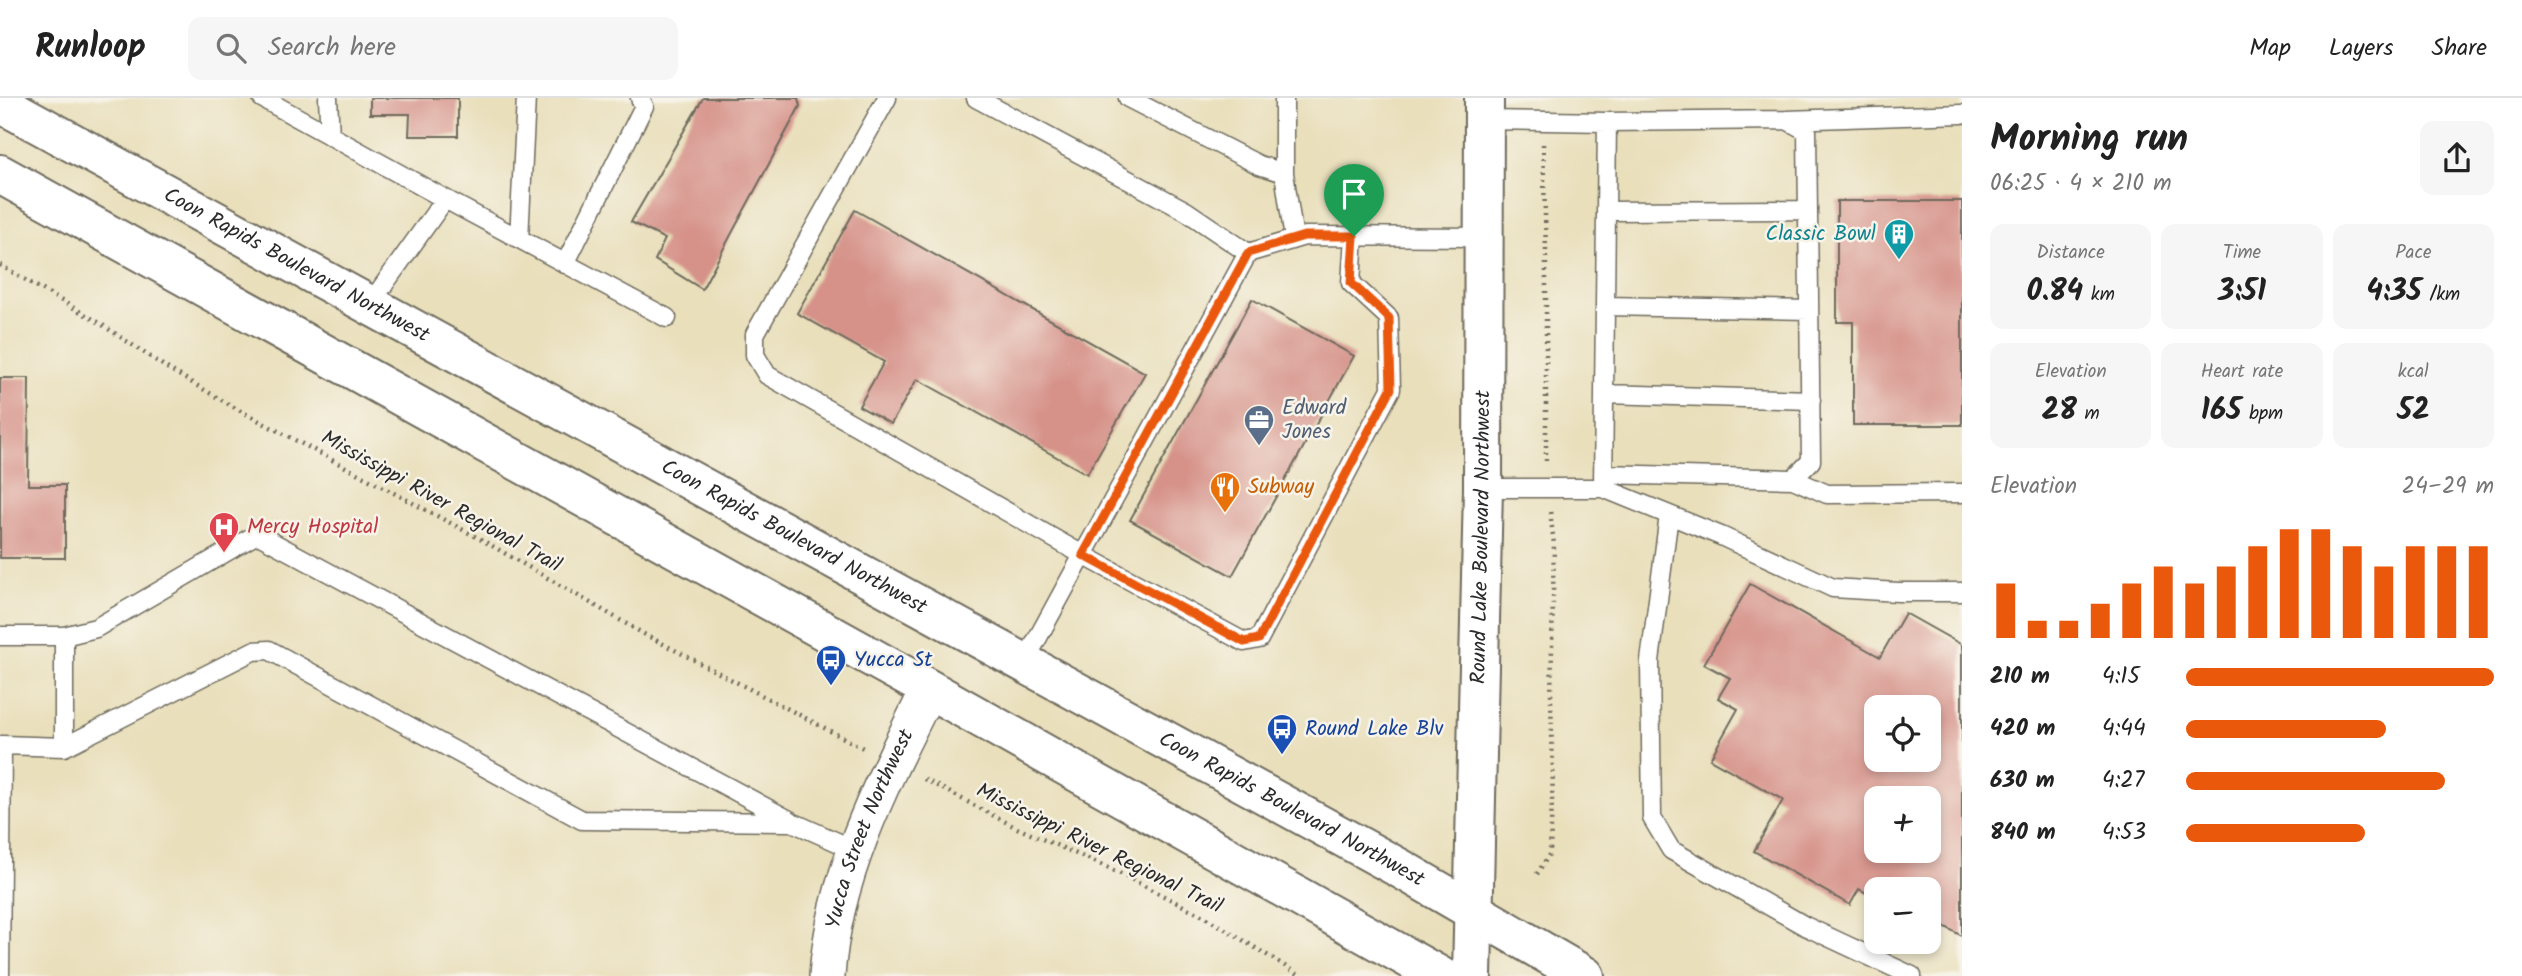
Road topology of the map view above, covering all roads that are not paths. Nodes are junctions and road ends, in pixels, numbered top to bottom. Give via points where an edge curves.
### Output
1 (262, 98) edge
2 (328, 98) edge
3 (526, 98) edge
4 (640, 98) edge
5 (887, 98) edge
6 (976, 98) edge
7 (1128, 98) edge
8 (1284, 98) edge
9 (0, 103) edge
10 (1484, 109) edge
11 (1962, 114) edge
12 (1787, 120) junction
13 (1607, 122) junction
14 (330, 136) junction
15 (1284, 173) junction
16 (0, 174) edge
17 (444, 199) junction
18 (1808, 210) junction
19 (1606, 211) junction
20 (1354, 236) junction
21 (1484, 237) junction
22 (519, 239) junction
23 (1294, 239) junction
24 (1248, 253) junction
25 (565, 264) junction
26 (370, 304) junction
27 (1605, 306) junction
28 (1810, 310) junction
29 (667, 318) dead end
30 (1604, 394) junction
31 (1811, 400) junction
32 (1793, 479) junction
33 (1603, 481) junction
34 (1483, 488) junction
35 (1962, 493) edge
36 (1669, 515) junction
37 (1083, 555) junction
38 (1962, 592) edge
39 (0, 636) edge
40 (64, 636) junction
41 (1024, 663) junction
42 (929, 688) junction
43 (1, 746) edge
44 (64, 747) junction
45 (792, 822) junction
46 (855, 850) junction
47 (1473, 910) junction
48 (0, 976) edge
49 (827, 976) edge
50 (1440, 976) edge
51 (1472, 976) edge
52 (1585, 976) edge
53 (1912, 976) edge

1 - 14 lane
2 - 14 lane
3 - 22 lane
4 - 25 lane via 644,106
5 - 37 lane via 755,334 755,355 767,375
6 - 24 lane via 1186,211
7 - 15 lane via 1259,165
8 - 15 lane
9 - 26 main road, Coon Rapids Boulevard Northwest
10 - 13 lane
10 - 21 main road, Round Lake Boulevard Northwest
11 - 12 lane
12 - 13 lane
12 - 18 lane via 1807,131
13 - 19 lane
14 - 17 lane
15 - 23 lane
16 - 42 main road
17 - 22 lane
17 - 26 lane
18 - 19 lane
18 - 28 lane
19 - 27 lane
20 - 21 lane
20 - 23 lane
20 - 37 lane via 1351,283 1389,318 1391,389 1259,639 1244,642
21 - 34 main road, Round Lake Boulevard Northwest
22 - 25 lane
23 - 24 lane
24 - 37 lane
25 - 29 lane
26 - 41 main road, Coon Rapids Boulevard Northwest
27 - 28 lane
27 - 30 lane
28 - 31 lane
30 - 31 lane
30 - 33 lane
31 - 32 lane via 1811,461
32 - 33 lane
32 - 35 lane via 1827,494
33 - 34 lane
33 - 36 lane
34 - 47 main road, Round Lake Boulevard Northwest
36 - 38 lane via 1833,588
36 - 53 lane via 1650,661 1652,818 1671,850 1805,926
37 - 41 lane
39 - 40 lane
40 - 44 lane
40 - 45 lane via 96,628 257,534
41 - 47 main road, Coon Rapids Boulevard Northwest
42 - 46 street, Yucca Street Northwest
42 - 50 main road
43 - 44 lane
43 - 48 lane
44 - 45 lane via 253,652 269,650 582,820
45 - 46 lane
46 - 49 street, Yucca Street Northwest via 837,914
47 - 51 main road, Round Lake Boulevard Northwest
47 - 52 main road, Coon Rapids Boulevard Northwest

